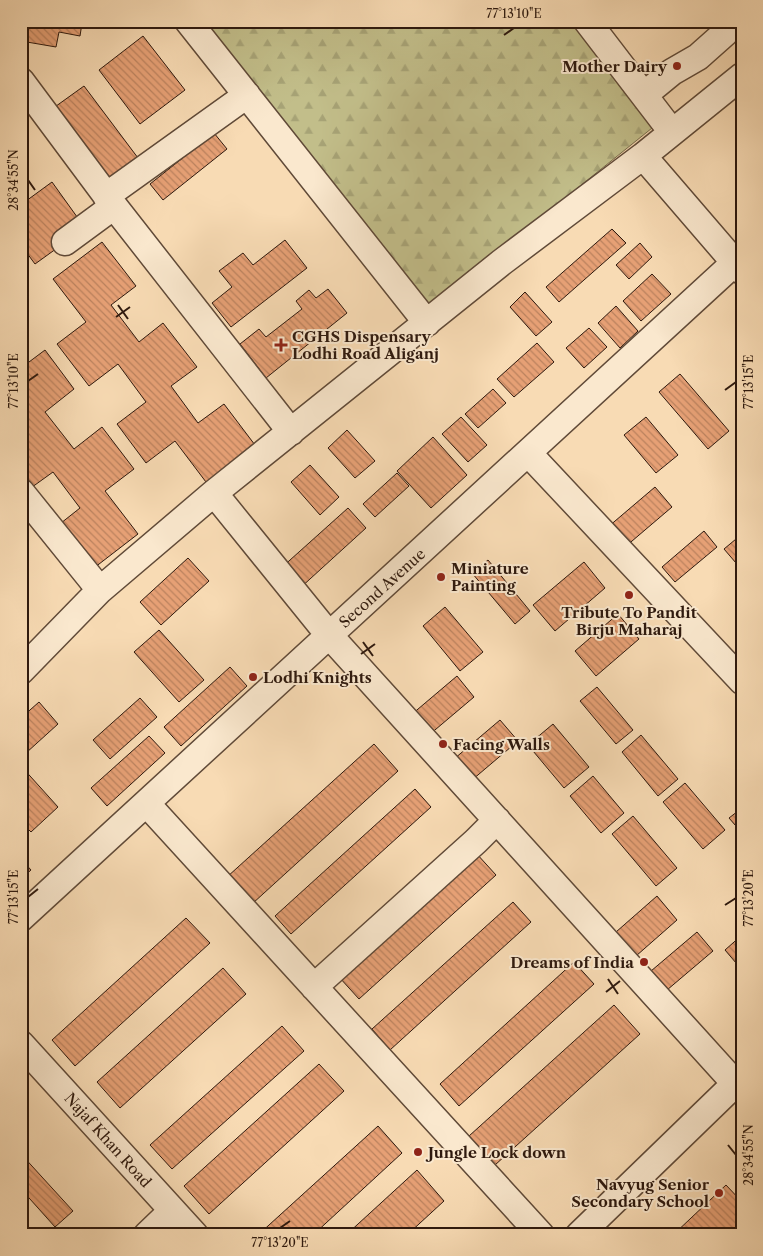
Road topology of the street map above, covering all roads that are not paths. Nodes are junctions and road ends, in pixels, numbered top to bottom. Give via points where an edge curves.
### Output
1 (188, 21) edge
2 (587, 21) edge
3 (732, 21) edge
4 (742, 76) edge
5 (21, 81) edge
6 (644, 95) junction
7 (247, 96) junction
8 (672, 132) junction
9 (643, 156) junction
10 (110, 201) junction
11 (65, 242) dead end
12 (739, 263) edge
13 (427, 323) junction
14 (291, 432) junction
15 (529, 454) junction
16 (21, 492) edge
17 (214, 493) junction
18 (100, 590) junction
19 (329, 635) junction
20 (21, 671) edge
21 (742, 682) edge
22 (147, 804) junction
23 (497, 820) junction
24 (21, 918) edge
25 (314, 987) junction
26 (21, 1044) edge
27 (739, 1084) edge
28 (172, 1210) junction
29 (147, 1235) edge
30 (195, 1235) edge
31 (541, 1235) edge
32 (578, 1235) edge

1 - 7 street
2 - 6 street
3 - 6 street via 724,34 698,57 672,72
4 - 8 street
5 - 10 street
6 - 8 street
7 - 10 street
7 - 13 street
8 - 9 street
9 - 12 street
9 - 13 street
10 - 11 street
10 - 14 street
12 - 15 street, Second Avenue
13 - 14 street
14 - 17 street
15 - 19 street, Second Avenue
15 - 21 street
16 - 18 street
17 - 18 street
17 - 19 street
18 - 20 street
19 - 22 street, Second Avenue
19 - 23 street
22 - 24 street, Second Avenue
22 - 25 street
23 - 25 street
23 - 27 street
25 - 31 street
26 - 28 street, Najaf Khan Road
27 - 32 street
28 - 29 street
28 - 30 street, Najaf Khan Road

